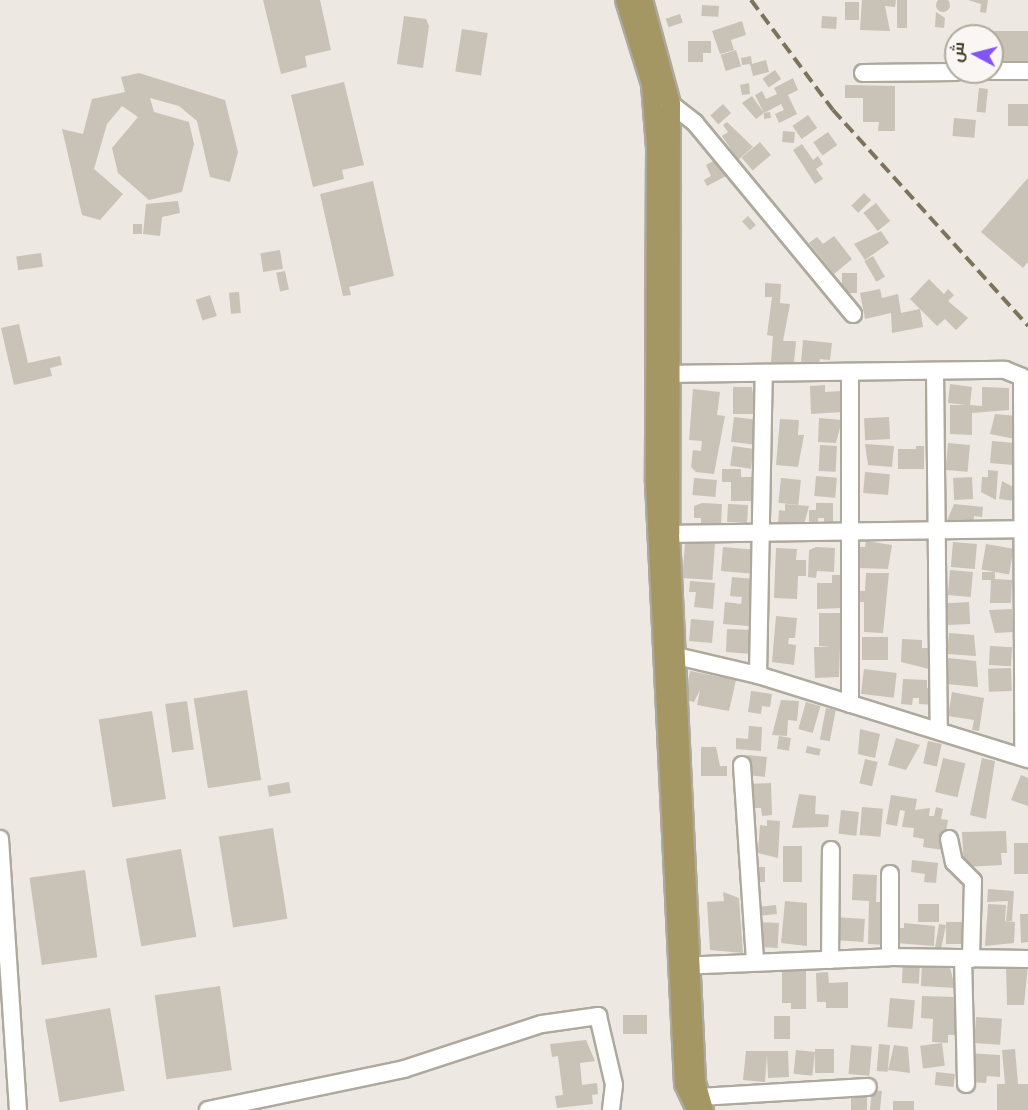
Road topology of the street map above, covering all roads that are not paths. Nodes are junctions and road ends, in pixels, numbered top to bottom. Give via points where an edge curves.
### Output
1 (625, 0) edge
2 (644, 0) edge
3 (1004, 71) edge
4 (1028, 71) edge
5 (944, 72) edge
6 (863, 73) dead end
7 (671, 104) junction
8 (853, 314) dead end
9 (935, 371) junction
10 (850, 372) junction
11 (764, 373) junction
12 (664, 374) junction
13 (1025, 529) edge
14 (936, 530) junction
15 (851, 531) junction
16 (762, 532) junction
17 (670, 534) junction
18 (670, 654) junction
19 (758, 675) junction
20 (850, 704) junction
21 (939, 729) junction
22 (1025, 758) edge
23 (742, 765) dead end
24 (0, 839) edge
25 (949, 839) dead end
26 (831, 850) dead end
27 (890, 874) dead end
28 (890, 957) junction
29 (967, 958) junction
30 (1028, 959) edge
31 (830, 960) junction
32 (755, 962) junction
33 (685, 965) junction
34 (6, 988) edge
35 (966, 1084) dead end
36 (868, 1087) dead end
37 (269, 1102) edge
38 (700, 1106) edge
39 (18, 1110) edge
40 (208, 1110) edge
41 (284, 1110) edge
42 (611, 1110) edge

1 - 12 main road via 651,84
2 - 7 main road
3 - 4 street
5 - 6 street
7 - 8 street via 695,123
7 - 12 main road
9 - 10 street
9 - 13 street via 1005,370 1022,377
9 - 14 street
10 - 11 street
10 - 15 street
11 - 12 street
11 - 16 street
12 - 17 main road
12 - 18 main road via 656,482
13 - 14 street
13 - 22 street
14 - 15 street
14 - 21 street
15 - 16 street
15 - 20 street
16 - 17 street
16 - 19 street
17 - 18 main road
18 - 19 street
18 - 33 main road
19 - 20 street
20 - 21 street
21 - 22 street
23 - 32 street
24 - 34 street
25 - 29 street via 954,862 973,881
26 - 31 street
27 - 28 street
28 - 29 street
28 - 31 street
29 - 30 street
29 - 35 street
31 - 32 street
32 - 33 street
33 - 38 main road via 684,1084
34 - 39 street
36 - 38 street
37 - 40 street
37 - 41 street
37 - 42 street via 404,1069 543,1024 598,1016 614,1085

